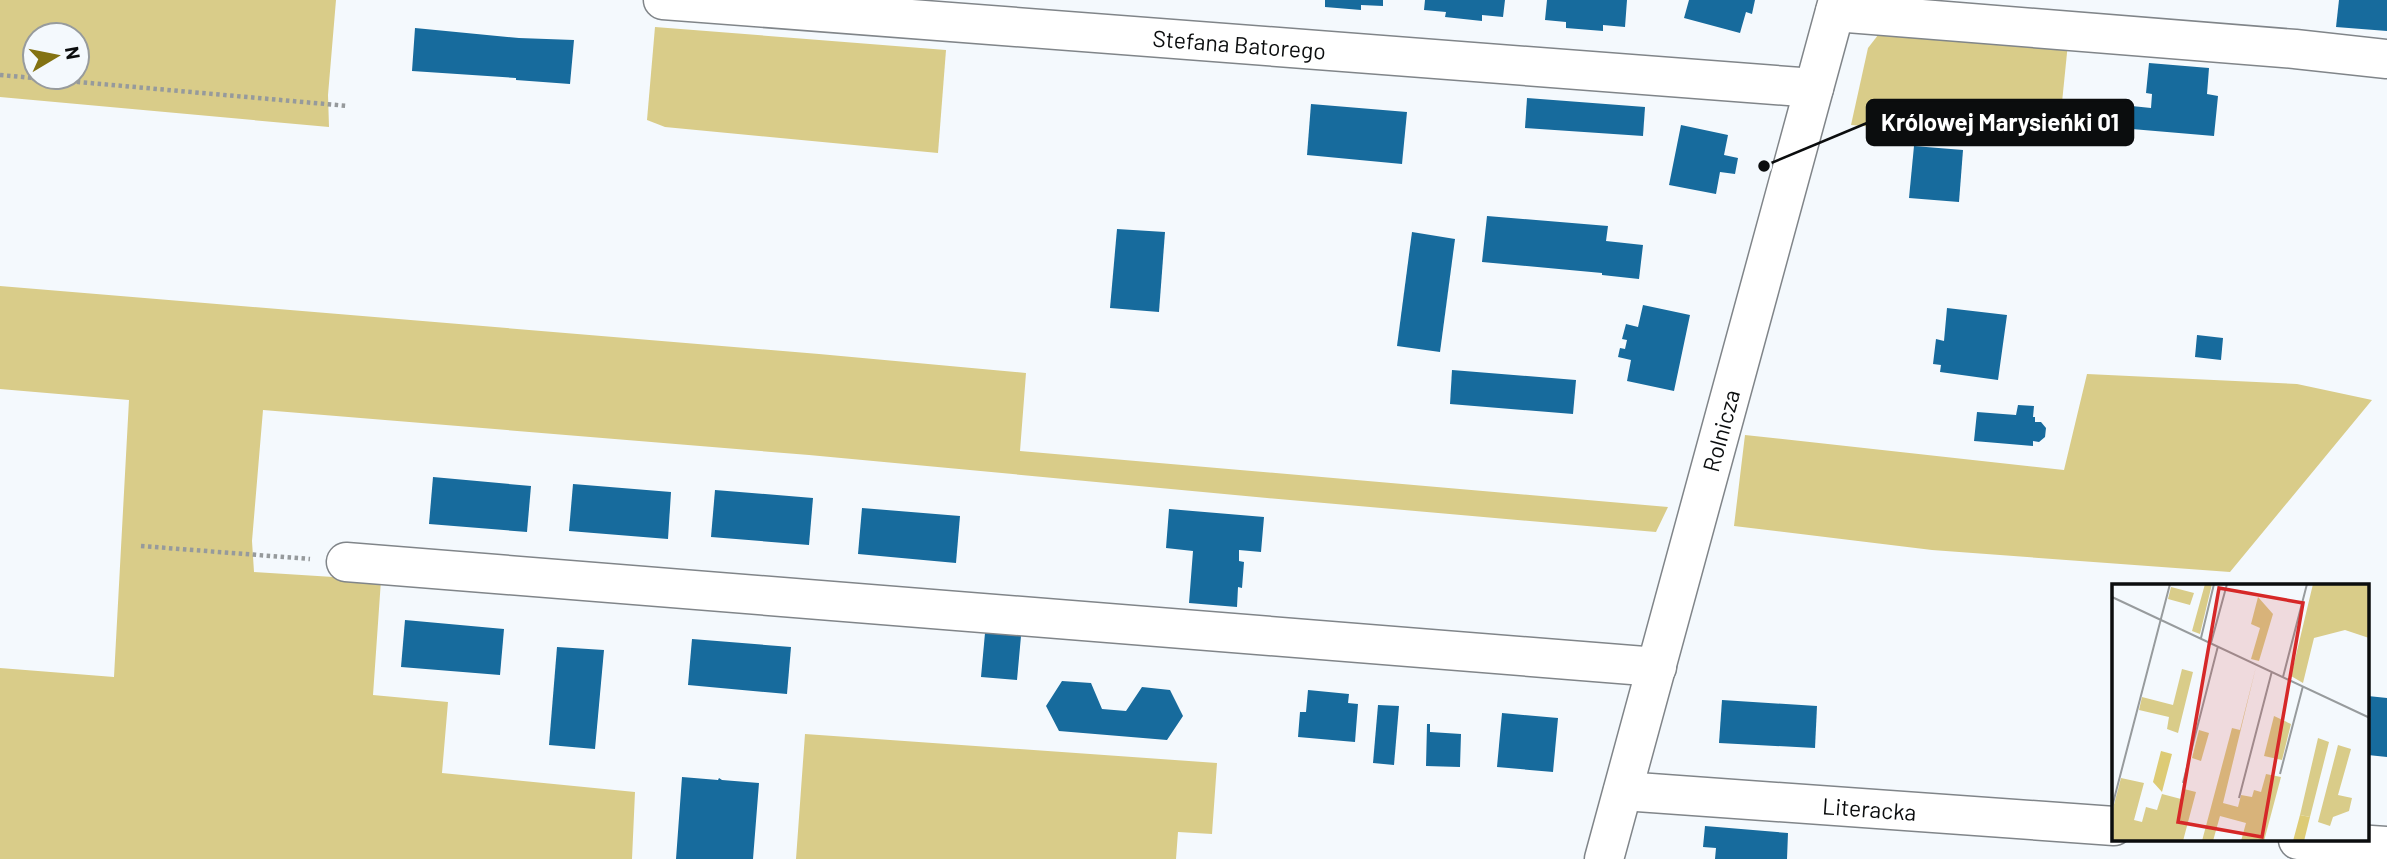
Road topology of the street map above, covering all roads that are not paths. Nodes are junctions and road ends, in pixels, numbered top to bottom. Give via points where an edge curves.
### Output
1 (663, 0) edge
2 (1837, 6) edge
3 (2387, 59) edge
4 (1814, 88) junction
5 (346, 562) road end
6 (1657, 667) junction
7 (1623, 791) junction
8 (2112, 826) edge
9 (2328, 842) edge
10 (2387, 846) edge
11 (1604, 859) edge

1 - 4 street, Stefana Batorego
2 - 3 street
2 - 4 street, Rolnicza
4 - 6 street, Rolnicza
5 - 6 street
6 - 7 street, Rolnicza
7 - 8 street, Literacka
7 - 11 street, Rolnicza
9 - 10 street

